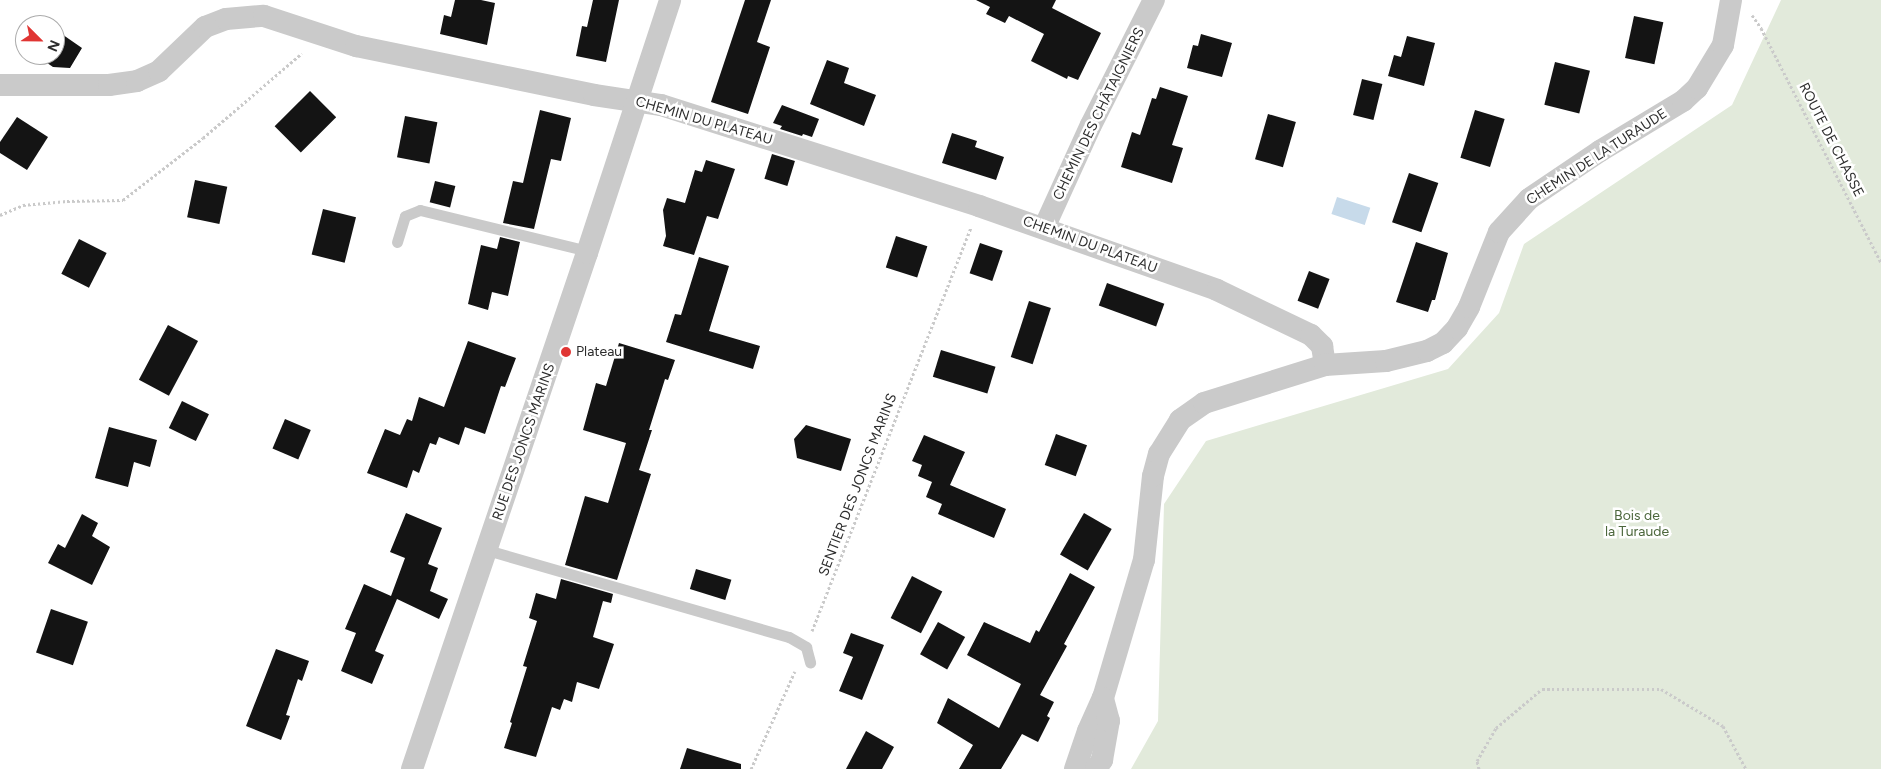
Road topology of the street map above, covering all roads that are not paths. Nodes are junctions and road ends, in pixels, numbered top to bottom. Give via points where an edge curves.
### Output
1 (670, 0) edge
2 (1154, 0) edge
3 (1731, 0) edge
4 (0, 85) edge
5 (637, 100) junction
6 (1044, 228) junction
7 (397, 242) dead end
8 (588, 251) junction
9 (1325, 365) junction
10 (487, 550) junction
11 (810, 662) dead end
12 (1103, 698) junction
13 (412, 769) edge
14 (1075, 769) edge
15 (1096, 769) edge

1 - 5 street, RUE DES JONCS MARINS
2 - 6 street, CHEMIN DES CHÂTAIGNIERS
3 - 9 street, CHEMIN DE LA TURAUDE via 1723,45 1697,88 1529,199 1499,232 1469,307 1457,328 1443,343 1427,351 1386,361
4 - 5 street, CHEMIN DU PLATEAU via 109,86 137,81 159,71 206,27 226,18 264,16 356,46 594,95
5 - 6 street, CHEMIN DU PLATEAU
5 - 8 street, RUE DES JONCS MARINS
6 - 9 street, CHEMIN DU PLATEAU via 1217,290 1311,335 1322,346
7 - 8 lane via 405,216 420,210
8 - 10 street, RUE DES JONCS MARINS
9 - 12 street, CHEMIN DE LA TURAUDE via 1204,403 1180,420 1166,440 1153,476 1144,560
10 - 11 lane via 789,637 806,647
10 - 13 street, RUE DES JONCS MARINS
12 - 14 street, CHEMIN DE LA TURAUDE
12 - 15 street, CHEMIN DE LA TURAUDE via 1109,721 1102,760

